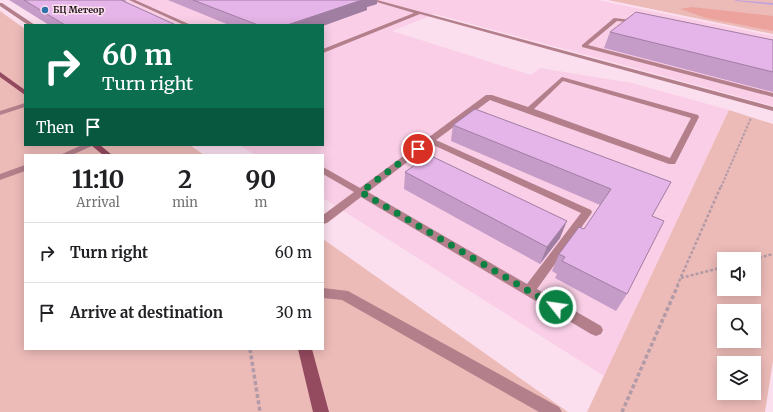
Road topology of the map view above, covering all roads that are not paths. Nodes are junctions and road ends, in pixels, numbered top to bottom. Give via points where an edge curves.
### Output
1 (132, 0) edge
2 (372, 0) edge
3 (0, 4) edge
4 (419, 13) junction
5 (643, 22) edge
6 (30, 24) edge
7 (186, 24) edge
8 (324, 51) edge
9 (0, 74) edge
10 (24, 92) edge
11 (773, 95) edge
12 (24, 105) edge
13 (773, 109) edge
14 (529, 110) junction
15 (0, 113) edge
16 (430, 141) junction
17 (87, 146) edge
18 (96, 146) edge
19 (67, 154) edge
20 (107, 154) edge
21 (24, 168) edge
22 (324, 171) edge
23 (0, 177) edge
24 (361, 192) junction
25 (324, 219) edge
26 (529, 291) junction
27 (324, 293) edge
28 (596, 330) dead end
29 (305, 350) edge
30 (320, 412) edge
31 (554, 412) edge

1 - 7 lane
2 - 4 lane
3 - 6 lane
4 - 8 lane
4 - 13 lane
5 - 11 lane via 616,19 584,46
9 - 10 street
12 - 15 lane
14 - 14 lane via 562,79 695,117 672,162
14 - 16 lane via 489,97
16 - 24 lane
16 - 26 lane via 587,212
17 - 19 lane
18 - 20 street
21 - 23 lane
22 - 24 lane
24 - 25 lane
24 - 26 lane
26 - 28 lane
27 - 31 lane via 344,295
29 - 30 street

